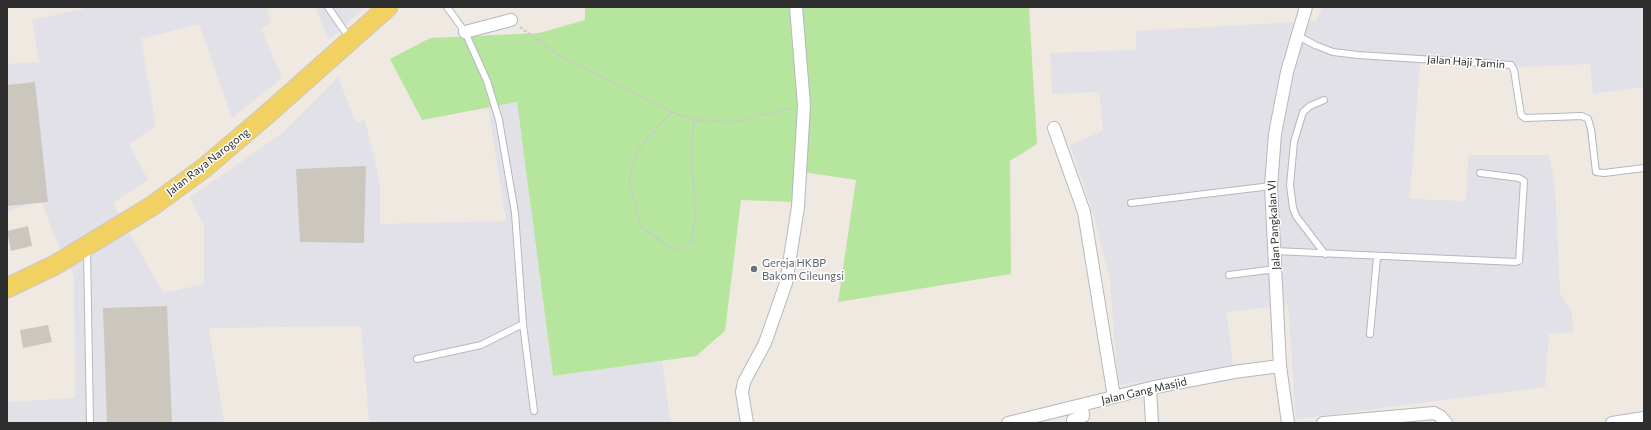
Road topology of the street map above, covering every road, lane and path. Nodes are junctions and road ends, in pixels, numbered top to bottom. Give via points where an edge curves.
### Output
1 (328, 7) edge
2 (388, 7) edge
3 (447, 7) edge
4 (796, 7) edge
5 (1306, 7) edge
6 (511, 20) joint
7 (465, 32) junction
8 (1298, 36) junction
9 (351, 40) junction
10 (1324, 100) dead end
11 (804, 105) junction
12 (672, 112) junction
13 (694, 120) junction
14 (1054, 128) dead end
15 (1644, 168) edge
16 (1480, 173) dead end
17 (1271, 186) junction
18 (1131, 203) dead end
19 (87, 247) junction
20 (1275, 251) junction
21 (1325, 254) junction
22 (1377, 257) junction
23 (1276, 269) junction
24 (1229, 275) dead end
25 (7, 288) edge
26 (523, 324) junction
27 (1370, 334) dead end
28 (417, 359) dead end
29 (1280, 366) junction
30 (1150, 388) junction
31 (1114, 397) junction
32 (1082, 405) junction
33 (534, 411) dead end
34 (1644, 418) edge
35 (90, 423) edge
36 (747, 423) edge
37 (1008, 423) edge
38 (1073, 423) edge
39 (1152, 423) edge
40 (1288, 423) edge
41 (1323, 423) edge
42 (1446, 423) edge
43 (1612, 423) edge

1 - 9 lane
2 - 9 main road, Jalan Raya Narogong
3 - 7 lane
4 - 11 street
5 - 8 street, Jalan Pangkalan VI
6 - 7 street
6 - 12 path via 560,56
7 - 26 lane via 488,81 499,120 515,213
8 - 15 lane, Jalan Haji Tamin via 1333,52 1511,65 1521,116 1582,116 1588,119 1592,129 1596,172
8 - 17 street, Jalan Pangkalan VI via 1287,72 1275,134
9 - 19 main road, Jalan Raya Narogong via 204,168 152,206
10 - 21 lane via 1303,112 1294,142 1290,185 1296,216
11 - 13 path via 734,122
11 - 36 street via 798,207 786,283 765,343 744,382 742,392
12 - 13 path
12 - 13 path via 638,149 630,179 641,227 674,250 691,242 695,219 692,150
14 - 31 street via 1084,212
16 - 22 lane via 1519,178 1524,181 1518,262
17 - 18 lane
17 - 20 street, Jalan Pangkalan VI
19 - 25 main road, Jalan Raya Narogong
19 - 35 lane
20 - 21 lane
20 - 23 street, Jalan Pangkalan VI
21 - 22 lane
22 - 27 lane
23 - 24 lane
23 - 29 street, Jalan Pangkalan VI
26 - 28 lane via 481,345
26 - 33 lane
29 - 30 street, Jalan Gang Masjid
29 - 40 street, Jalan Pangkalan VI
30 - 31 street, Jalan Gang Masjid
30 - 39 street
31 - 32 street, Jalan Gang Masjid
32 - 37 street, Jalan Gang Masjid
32 - 38 street via 1083,416 1073,420
34 - 43 street
41 - 42 street via 1434,413

